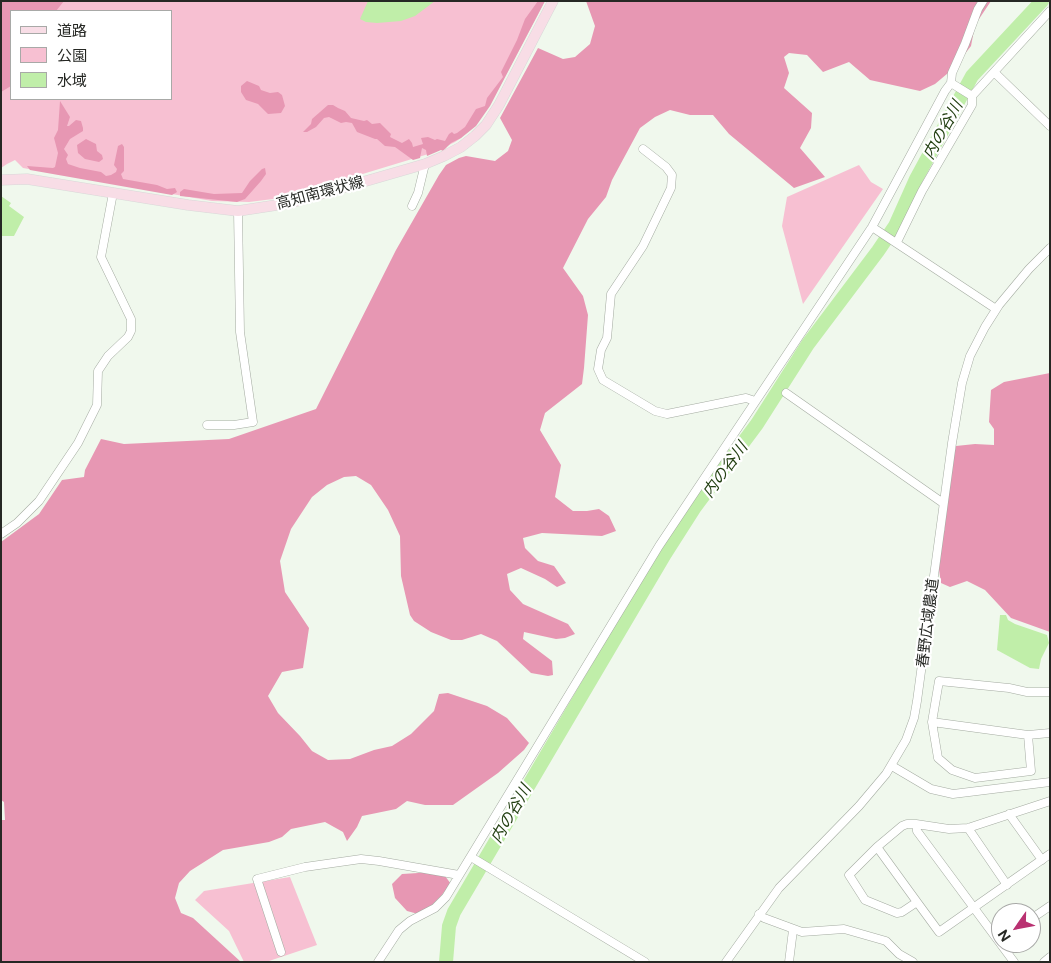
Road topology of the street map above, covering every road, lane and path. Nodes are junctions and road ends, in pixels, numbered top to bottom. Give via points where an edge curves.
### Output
1 (553, 1) edge
2 (983, 1) edge
3 (1050, 11) edge
4 (994, 72) junction
5 (953, 85) junction
6 (970, 95) junction
7 (1050, 126) edge
8 (644, 149) dead end
9 (426, 164) junction
10 (1, 180) edge
11 (112, 193) junction
12 (412, 206) dead end
13 (238, 211) junction
14 (875, 229) junction
15 (895, 242) junction
16 (1050, 248) edge
17 (996, 309) junction
18 (786, 394) dead end
19 (755, 401) junction
20 (207, 425) dead end
21 (943, 503) junction
22 (1, 534) edge
23 (1050, 692) edge
24 (932, 722) junction
25 (1050, 733) edge
26 (1028, 735) junction
27 (892, 766) junction
28 (1050, 782) edge
29 (1050, 801) edge
30 (1009, 814) junction
31 (916, 824) junction
32 (968, 828) junction
33 (877, 847) junction
34 (1050, 854) edge
35 (473, 858) junction
36 (1042, 860) junction
37 (459, 875) junction
38 (1007, 885) junction
39 (917, 902) junction
40 (974, 909) junction
41 (759, 914) junction
42 (794, 930) junction
43 (991, 931) edge
44 (281, 952) dead end
45 (1050, 957) edge
46 (378, 962) edge
47 (645, 962) edge
48 (726, 962) edge
49 (789, 962) edge
50 (913, 962) edge
51 (1044, 962) edge

1 - 9 main road, 高知南環状線 via 486,125 461,147
2 - 5 street via 952,73
3 - 4 street
4 - 6 street
4 - 7 street
5 - 6 street
5 - 14 street via 945,91
6 - 15 street via 972,105
8 - 19 street via 672,175 671,188 644,246 610,294 607,338 598,369 603,380 655,411 667,414 746,398
9 - 12 street
9 - 13 main road, 高知南環状線 via 290,203
10 - 11 main road, 高知南環状線 via 27,179
11 - 13 main road, 高知南環状線
11 - 22 street via 101,257 131,319 131,331 98,372 97,405 78,443 39,502
13 - 20 street via 240,332 253,422
14 - 15 street
14 - 19 street
15 - 17 street
16 - 17 street, 春野広域農道
17 - 21 street, 春野広域農道 via 970,356 962,383
18 - 21 street
19 - 35 street via 659,546
21 - 27 street, 春野広域農道 via 915,710 906,740
23 - 24 street via 939,680
24 - 26 street
24 - 26 street via 938,758 952,770 975,778 1031,771
25 - 26 street
27 - 28 street via 931,789 953,794
27 - 41 street, 春野広域農道 via 859,806 779,888
29 - 30 street
30 - 32 street
30 - 36 street
31 - 32 street
31 - 33 street via 902,826
31 - 40 street via 917,831
32 - 38 street
33 - 39 street
33 - 39 street via 849,875 865,900 897,913
34 - 36 street
35 - 37 street
35 - 47 street
36 - 38 street
37 - 44 street via 361,860 305,867 257,879
37 - 46 street via 446,898 399,930
38 - 40 street
39 - 40 street via 939,932
40 - 43 street
41 - 42 street
41 - 48 street, 春野広域農道
42 - 49 street
42 - 50 street via 844,930 886,941
45 - 51 street

